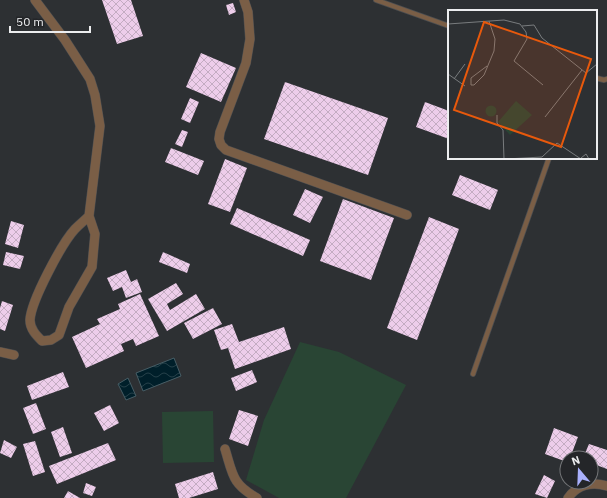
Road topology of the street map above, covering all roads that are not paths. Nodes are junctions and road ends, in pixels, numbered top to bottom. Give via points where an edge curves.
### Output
1 (35, 0) edge
2 (244, 0) edge
3 (376, 0) edge
4 (448, 26) edge
5 (597, 78) edge
6 (607, 79) edge
7 (550, 159) edge
8 (407, 215) dead end
9 (89, 216) junction
10 (0, 352) edge
11 (14, 355) dead end
12 (473, 374) dead end
13 (225, 449) dead end
14 (607, 486) edge
15 (257, 498) edge
16 (568, 498) edge

1 - 9 street via 83,67 95,96 100,126
2 - 8 street via 248,12 250,39 246,63 220,132 221,145 226,150
3 - 4 lane
5 - 6 lane
7 - 12 lane
9 - 9 street via 95,234 92,267 69,307 59,335 51,340 42,341 34,333 30,321 32,308 64,245 75,229
10 - 11 street
13 - 15 street via 235,481 242,490
14 - 16 street via 590,484 581,487

